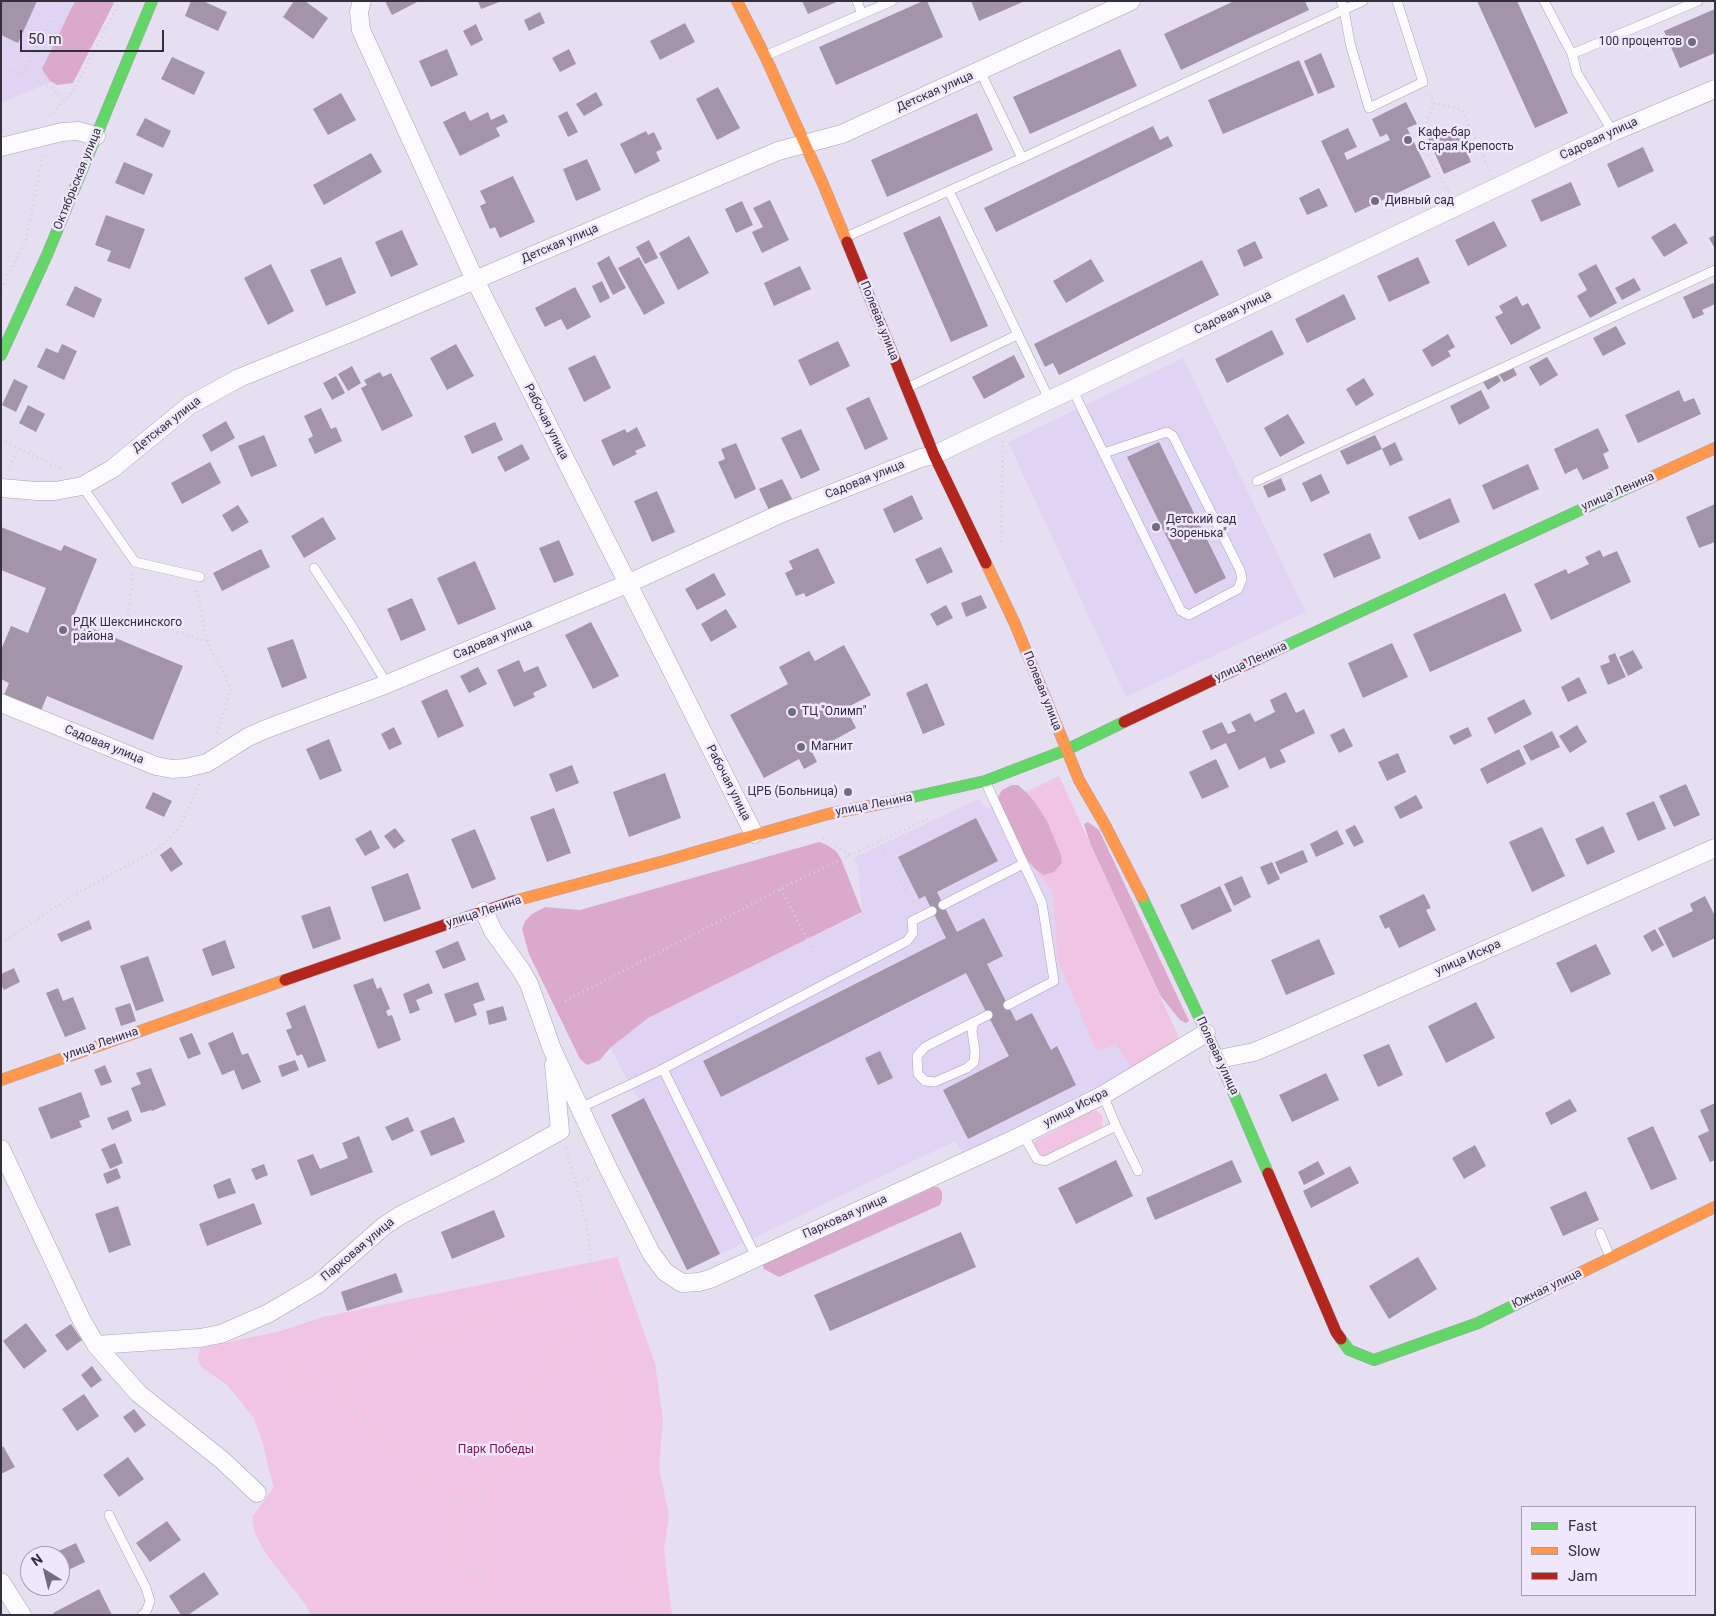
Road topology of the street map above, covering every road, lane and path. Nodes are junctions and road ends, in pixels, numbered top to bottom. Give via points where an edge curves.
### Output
1 (60, 1) edge
2 (120, 1) edge
3 (152, 1) edge
4 (362, 1) edge
5 (737, 1) edge
6 (857, 1) edge
7 (892, 1) edge
8 (1363, 1) edge
9 (1397, 1) edge
10 (1544, 1) edge
11 (1698, 1) edge
12 (1129, 2) edge
13 (1343, 5) edge
14 (862, 14) junction
15 (1572, 54) junction
16 (765, 56) junction
17 (1, 65) edge
18 (980, 71) junction
19 (23, 75) junction
20 (1423, 82) junction
21 (1715, 89) edge
22 (64, 101) junction
23 (1434, 103) junction
24 (47, 118) dead end
25 (1613, 132) junction
26 (96, 136) junction
27 (805, 143) junction
28 (1, 147) edge
29 (45, 147) dead end
30 (1022, 158) junction
31 (1454, 186) dead end
32 (1497, 187) junction
33 (949, 191) junction
34 (845, 237) junction
35 (1715, 270) edge
36 (475, 280) junction
37 (1, 289) edge
38 (1017, 335) junction
39 (1, 355) edge
40 (907, 388) junction
41 (1073, 390) junction
42 (1050, 401) junction
43 (999, 424) junction
44 (1, 440) edge
45 (18, 448) junction
46 (1715, 448) edge
47 (1104, 453) junction
48 (934, 455) junction
49 (4, 481) edge
50 (1257, 481) dead end
51 (82, 486) junction
52 (1001, 544) dead end
53 (135, 562) junction
54 (314, 568) dead end
55 (200, 577) dead end
56 (627, 584) junction
57 (207, 641) dead end
58 (386, 684) junction
59 (1, 703) edge
60 (1066, 750) junction
61 (985, 781) junction
62 (931, 817) dead end
63 (754, 834) junction
64 (878, 842) junction
65 (1715, 848) edge
66 (1023, 864) junction
67 (781, 890) junction
68 (944, 905) dead end
69 (484, 911) junction
70 (932, 911) dead end
71 (920, 917) junction
72 (830, 981) junction
73 (564, 1002) dead end
74 (1008, 1005) dead end
75 (988, 1015) dead end
76 (974, 1022) junction
77 (1206, 1033) junction
78 (552, 1049) junction
79 (1220, 1059) junction
80 (663, 1069) junction
81 (1, 1080) edge
82 (1103, 1095) junction
83 (580, 1108) junction
84 (1116, 1126) junction
85 (560, 1131) junction
86 (1023, 1135) junction
87 (1, 1149) edge
88 (609, 1170) junction
89 (1138, 1171) dead end
90 (941, 1174) joint
91 (576, 1184) junction
92 (1715, 1206) edge
93 (1600, 1233) dead end
94 (1610, 1257) junction
95 (753, 1258) junction
96 (592, 1282) junction
97 (96, 1344) junction
98 (1374, 1360) joint
99 (336, 1370) junction
100 (305, 1379) junction
101 (257, 1493) dead end
102 (479, 1496) junction
103 (458, 1502) junction
104 (109, 1515) dead end
105 (480, 1568) junction
106 (1, 1582) edge
107 (22, 1615) edge
108 (142, 1615) edge
109 (491, 1615) edge
110 (645, 1615) edge

1 - 19 path
2 - 22 path via 75,89
3 - 26 street, Октябрьская улица
4 - 36 street, Рабочая улица via 359,12 361,30
5 - 16 street, Полевая улица
6 - 14 lane
7 - 14 lane
8 - 13 lane
9 - 20 lane
10 - 15 lane
11 - 15 lane
12 - 18 street, Детская улица
13 - 20 lane via 1350,43 1369,108
13 - 30 lane
14 - 16 lane
15 - 25 lane via 1577,72
16 - 27 street, Полевая улица
17 - 19 path
18 - 27 street, Детская улица via 842,134
18 - 30 lane
19 - 22 path via 52,88
20 - 23 path
21 - 25 street, Садовая улица
22 - 24 path
23 - 31 path via 1423,131 1428,154 1447,190
23 - 32 path via 1462,110
25 - 32 street, Садовая улица
26 - 28 street via 78,131 62,132
26 - 39 street, Октябрьская улица
27 - 34 street, Полевая улица
27 - 36 street, Детская улица via 778,151
29 - 37 path via 26,240
30 - 33 lane
32 - 41 street, Садовая улица
33 - 34 lane
33 - 38 lane
34 - 40 street, Полевая улица
35 - 50 lane
36 - 51 street, Детская улица via 222,386 190,405 112,469
36 - 56 street, Рабочая улица
38 - 40 lane
38 - 42 lane
40 - 48 street, Полевая улица
41 - 42 street, Садовая улица
41 - 47 lane
42 - 43 street, Садовая улица
43 - 48 street, Садовая улица
43 - 52 path via 1004,444
44 - 45 path
45 - 49 path
45 - 51 path via 73,475
46 - 60 street, улица Ленина via 1453,567
47 - 47 lane via 1181,611 1189,615 1238,589 1242,579 1240,570 1173,436 1167,432
48 - 56 street, Садовая улица via 780,514
48 - 60 street, Полевая улица via 1015,624
49 - 51 street, Детская улица via 37,491
51 - 53 lane
53 - 55 lane
53 - 57 path via 128,617
54 - 58 lane
56 - 58 street, Садовая улица
56 - 63 street, Рабочая улица
58 - 59 street, Садовая улица via 266,729 207,763 172,769 156,766
60 - 61 street, улица Ленина
60 - 77 street, Полевая улица via 1138,888
61 - 63 street, улица Ленина via 828,814
61 - 66 lane
62 - 64 path
63 - 69 street, улица Ленина
64 - 67 path
64 - 71 path
65 - 79 street, улица Искра via 1279,1041 1248,1054
66 - 68 lane
66 - 74 lane via 1042,903 1054,981
67 - 72 path
67 - 73 path
69 - 78 street via 493,931 529,984
69 - 81 street, улица Ленина
70 - 71 lane
71 - 72 lane via 912,921 913,933 907,941
72 - 80 lane
75 - 76 lane
76 - 76 lane via 925,1047 917,1056 918,1074 925,1081 935,1082 974,1062
77 - 79 street, Полевая улица
77 - 82 street, улица Искра
78 - 83 street
78 - 85 street
79 - 98 street, Полевая улица via 1336,1332 1348,1350
80 - 83 lane
80 - 95 lane
82 - 84 lane
82 - 86 street, улица Искра
83 - 88 street
84 - 86 lane via 1045,1161 1037,1159
84 - 89 lane
85 - 91 path
85 - 97 street, Парковая улица via 401,1214 318,1284 270,1313 221,1334 200,1338
86 - 90 street, улица Искра
87 - 97 street via 81,1320
88 - 91 path
88 - 95 street via 651,1253 665,1272 682,1283 710,1279
90 - 95 street, Парковая улица
91 - 96 path via 589,1236
92 - 94 street, Южная улица
93 - 94 lane
94 - 98 street, Южная улица via 1478,1323
96 - 99 path
96 - 102 path
96 - 110 path
97 - 101 street via 138,1393 222,1460
99 - 100 path
99 - 103 path via 352,1410
100 - 100 path via 303,1372 287,1378 292,1392 308,1386
102 - 103 path
102 - 105 path via 495,1566
103 - 105 path via 450,1505 465,1570
104 - 108 lane via 146,1588 150,1601
105 - 109 path
106 - 107 street

